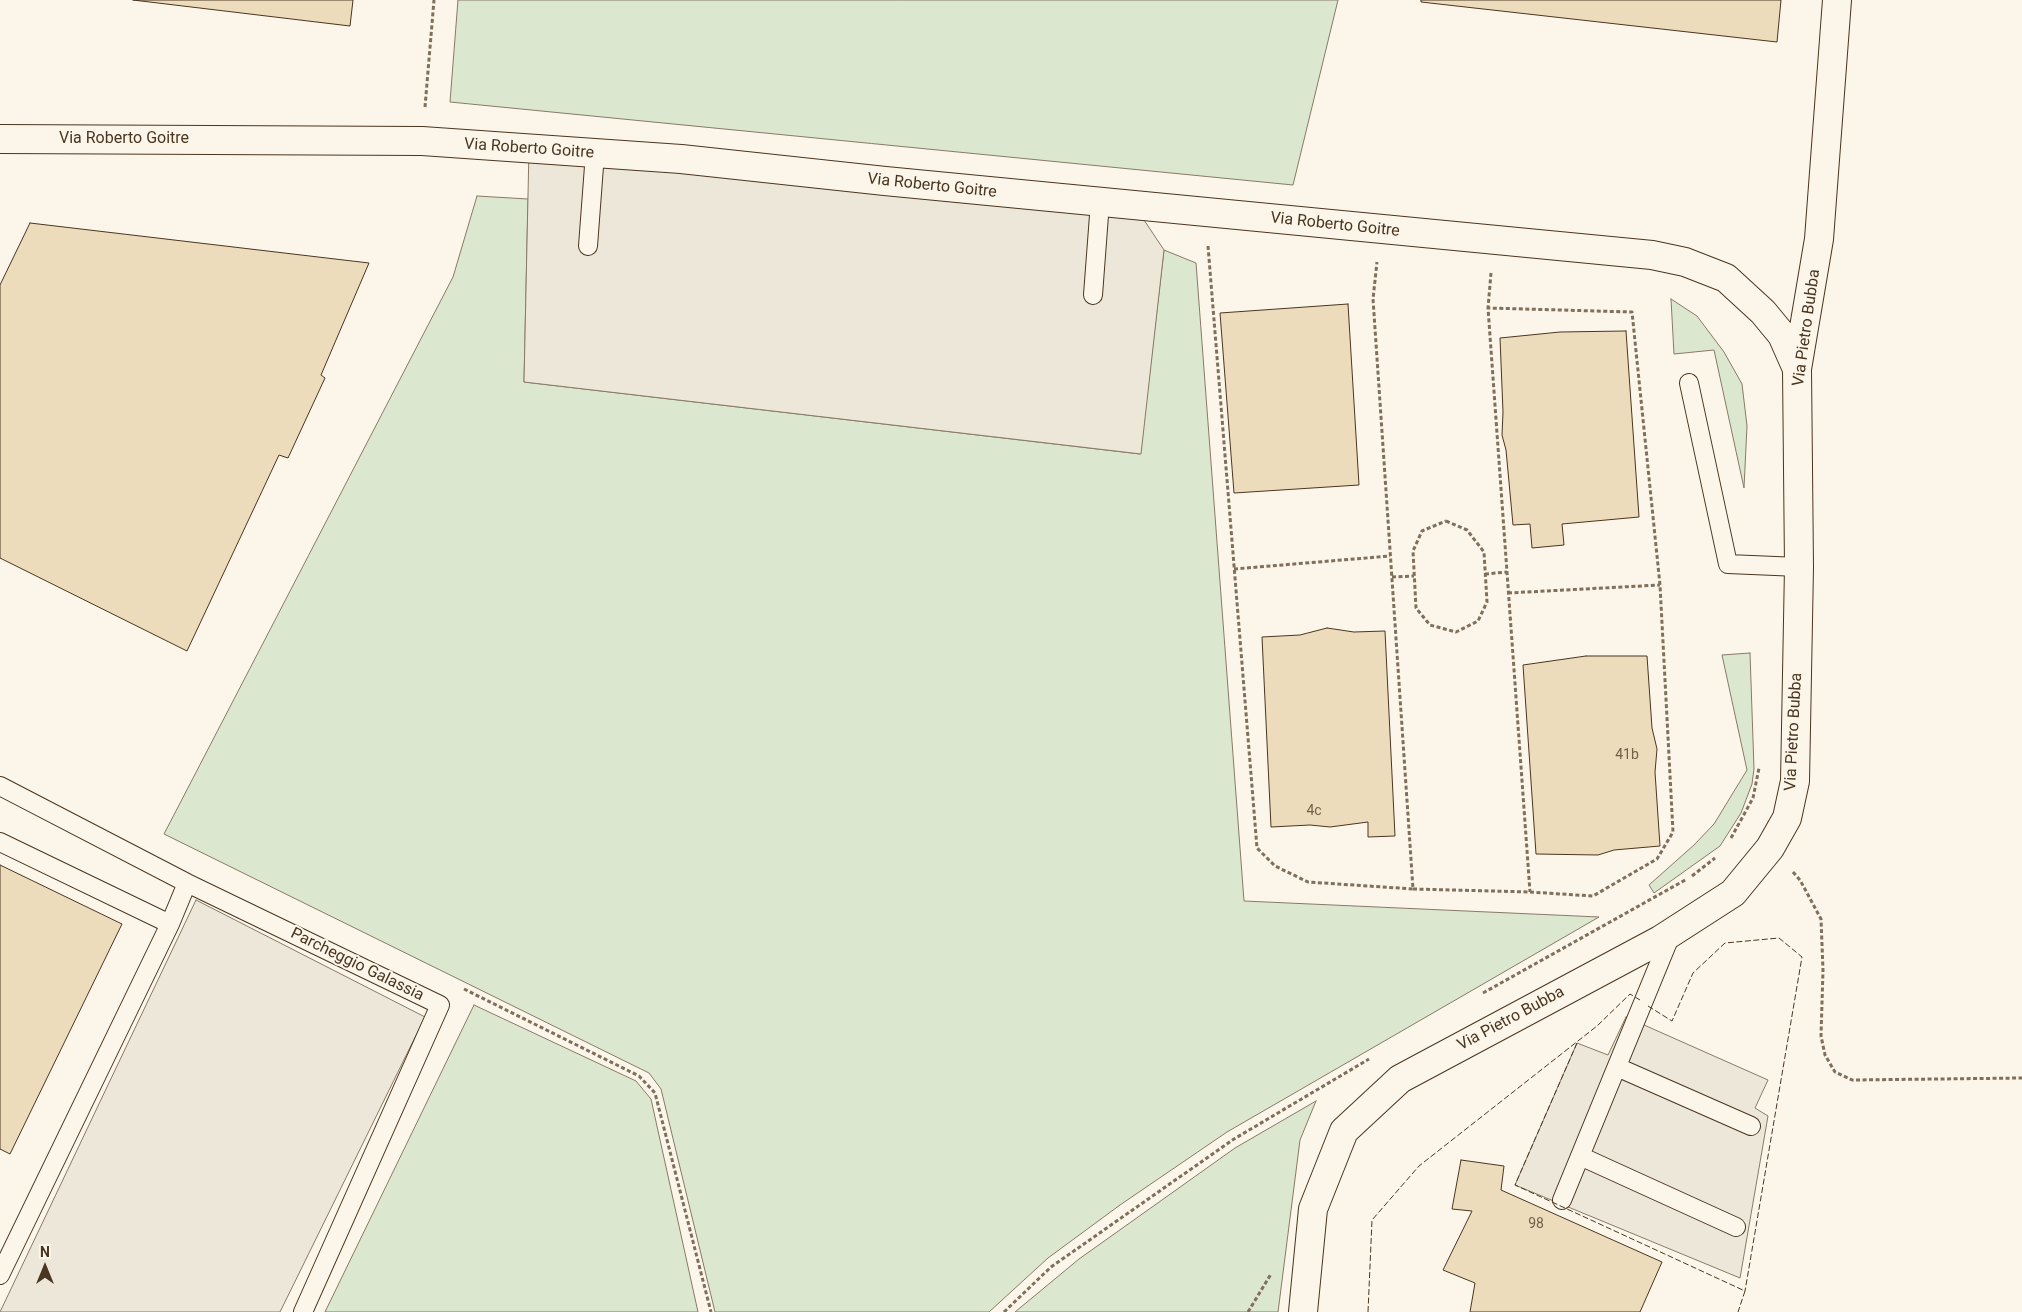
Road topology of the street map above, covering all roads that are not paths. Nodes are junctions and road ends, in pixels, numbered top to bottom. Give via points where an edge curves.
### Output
1 (1837, 0) edge
2 (5, 139) edge
3 (596, 153) junction
4 (1100, 202) junction
5 (588, 246) dead end
6 (1093, 295) dead end
7 (1798, 370) junction
8 (1689, 384) dead end
9 (1799, 566) junction
10 (0, 786) edge
11 (0, 842) edge
12 (187, 883) junction
13 (170, 924) junction
14 (1672, 932) junction
15 (1616, 1067) junction
16 (1751, 1126) dead end
17 (1580, 1156) junction
18 (1562, 1200) dead end
19 (1736, 1226) dead end
20 (0, 1276) edge
21 (303, 1312) edge
22 (1303, 1312) edge

1 - 7 street, Via Pietro Bubba via 1819,239
2 - 3 street, Via Roberto Goitre via 422,141
3 - 4 street, Via Roberto Goitre
3 - 5 lane
4 - 6 lane
4 - 7 street, Via Roberto Goitre via 1652,255 1685,262 1726,278 1763,312 1782,335
7 - 9 street, Via Pietro Bubba
8 - 9 lane via 1728,564
9 - 14 street, Via Pietro Bubba via 1795,781 1787,818 1770,848 1733,893
10 - 12 lane, Parcheggio Galassia
11 - 13 lane
12 - 13 lane
12 - 21 lane, Parcheggio Galassia via 440,1005
13 - 20 lane
14 - 15 lane
14 - 22 street, Via Pietro Bubba via 1400,1079 1344,1131 1313,1209
15 - 16 lane
15 - 17 lane
17 - 18 lane
17 - 19 lane

